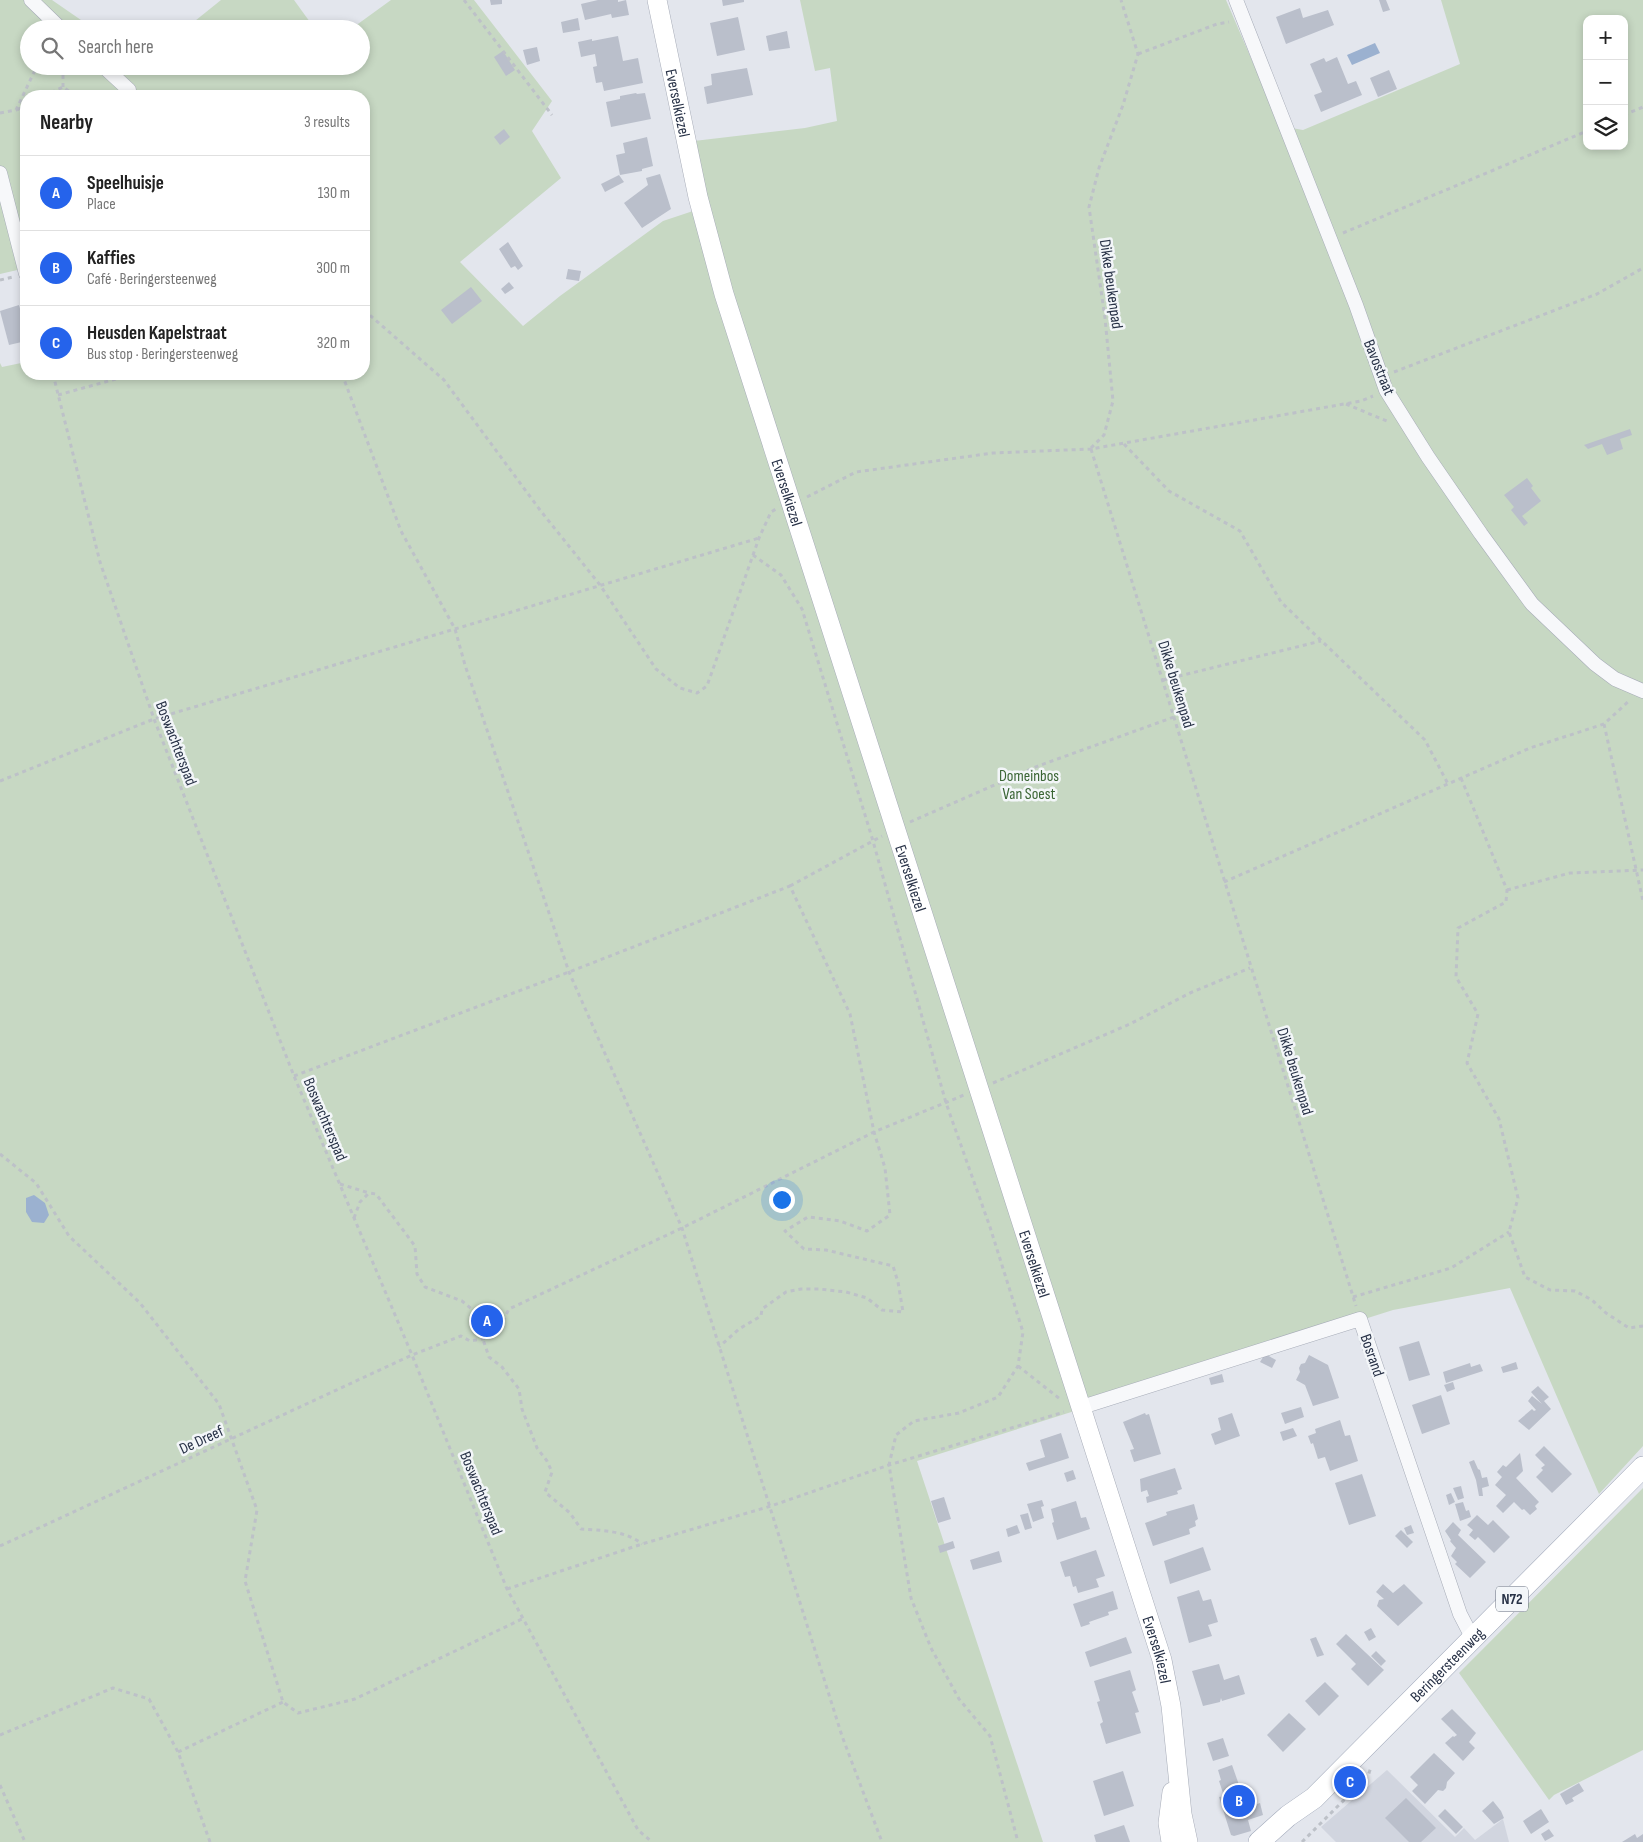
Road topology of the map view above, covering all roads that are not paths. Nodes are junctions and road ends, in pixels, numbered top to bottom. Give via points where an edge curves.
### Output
1 (31, 0) edge
2 (657, 0) edge
3 (1236, 0) edge
4 (52, 20) edge
5 (113, 75) edge
6 (129, 90) dead end
7 (0, 173) edge
8 (20, 251) edge
9 (1641, 691) edge
10 (1082, 1407) junction
11 (1643, 1467) edge
12 (1472, 1639) junction
13 (1177, 1753) junction
14 (1314, 1798) junction
15 (1171, 1842) edge
16 (1188, 1842) edge
17 (1259, 1842) edge
18 (1280, 1842) edge

1 - 4 street
2 - 10 street, Everselkiezel via 698,197 724,294
3 - 9 street, Bavostraat via 1384,383 1412,432 1532,604 1595,664 1615,679
5 - 6 street
7 - 8 street
10 - 12 street, Bosrand via 1360,1319 1460,1614
10 - 13 street, Everselkiezel via 1162,1660
11 - 12 main road, Beringersteenweg / N72
12 - 14 main road, Beringersteenweg / N72
13 - 15 street, Everselkiezel via 1168,1823
13 - 16 street, Everselkiezel via 1182,1814
14 - 17 main road, Beringersteenweg / N72
14 - 18 main road, Beringersteenweg / N72

